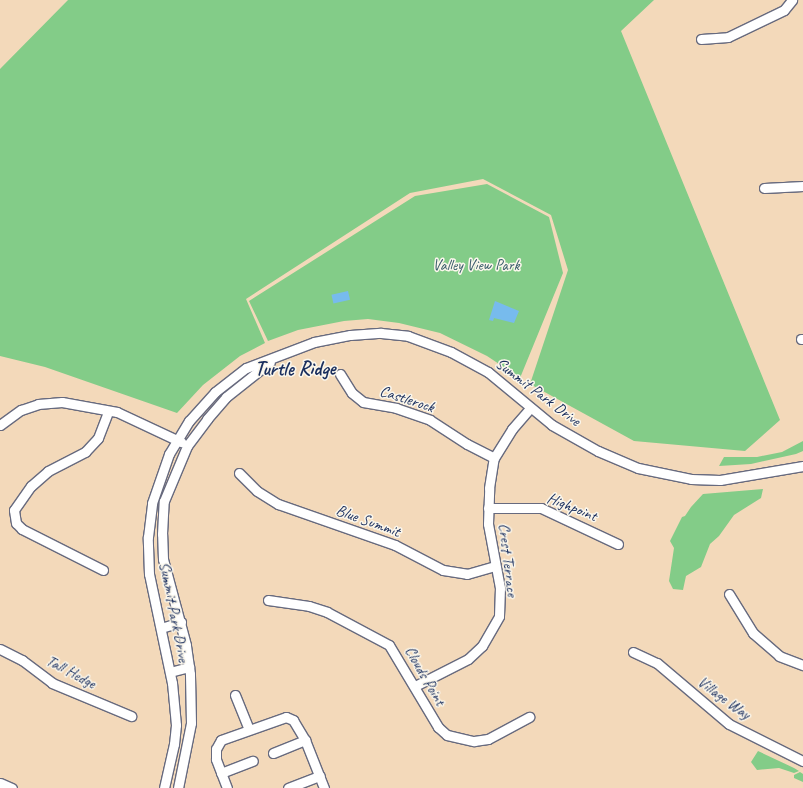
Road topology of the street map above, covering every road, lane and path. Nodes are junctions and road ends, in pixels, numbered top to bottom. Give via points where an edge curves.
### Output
1 (792, 0) edge
2 (701, 39) dead end
3 (803, 186) edge
4 (764, 188) dead end
5 (281, 354) junction
6 (340, 374) dead end
7 (530, 408) junction
8 (108, 412) junction
9 (0, 425) edge
10 (177, 440) junction
11 (187, 446) junction
12 (494, 458) junction
13 (803, 466) edge
14 (239, 473) dead end
15 (488, 508) junction
16 (618, 544) dead end
17 (495, 566) junction
18 (103, 570) dead end
19 (729, 594) dead end
20 (268, 600) dead end
21 (181, 622) junction
22 (160, 628) junction
23 (0, 649) edge
24 (633, 652) dead end
25 (803, 665) edge
26 (189, 667) junction
27 (170, 672) junction
28 (415, 686) junction
29 (235, 695) dead end
30 (131, 716) dead end
31 (529, 717) dead end
32 (250, 729) junction
33 (305, 740) junction
34 (273, 753) dead end
35 (253, 761) dead end
36 (803, 761) edge
37 (221, 774) junction
38 (320, 776) junction
39 (0, 783) edge
40 (12, 788) edge
41 (164, 788) edge
42 (178, 788) edge
43 (227, 788) edge
44 (288, 788) edge
45 (324, 788) edge

1 - 2 street via 784,10 728,37
3 - 4 street
5 - 7 street, Summit Park Drive via 314,342 350,335 381,333 408,336 451,352 488,372
5 - 10 street, Summit Park Drive via 246,368 228,380 202,404
5 - 11 street, Summit Park Drive via 226,397
6 - 12 street, Castlerock via 352,393 364,402 396,408 430,420
7 - 12 street, Crest Terrace via 512,429
7 - 13 street, Summit Park Drive via 552,425 598,451 638,468 673,476 720,480
8 - 9 street via 62,402 38,404 21,410
8 - 10 street via 124,415
8 - 18 street via 98,438 85,452 48,471 31,486 14,510 16,522 22,529
10 - 11 street
10 - 22 street, Summit Park Drive via 161,472 149,521 150,574
11 - 21 street, Summit Park Drive via 164,501 162,534 163,559
12 - 15 street, Crest Terrace
14 - 17 street, Blue Summit via 257,491 278,504 395,545 443,570 467,574
15 - 16 street, Highpoint via 541,508
15 - 17 street, Crest Terrace
17 - 28 street, Crest Terrace via 500,588 499,616 482,646 468,659
19 - 25 street via 753,633 779,656
20 - 28 street, Clouds Point via 309,606 327,612 378,638 394,650
21 - 22 street
21 - 26 street, Summit Park Drive
22 - 27 street, Summit Park Drive
23 - 30 street, Tall Hedge via 22,660 52,682
24 - 36 street, Village Way via 657,662 729,724
26 - 27 street
26 - 42 street, Summit Park Drive via 191,723
27 - 41 street, Summit Park Drive via 176,725
28 - 31 street, Clouds Point via 438,727 455,738 488,740
29 - 32 street
32 - 33 street via 280,717 293,720
32 - 37 street via 221,740 216,749
33 - 34 street
33 - 38 street
35 - 37 street
37 - 43 street
38 - 44 street
38 - 45 street
39 - 40 street

